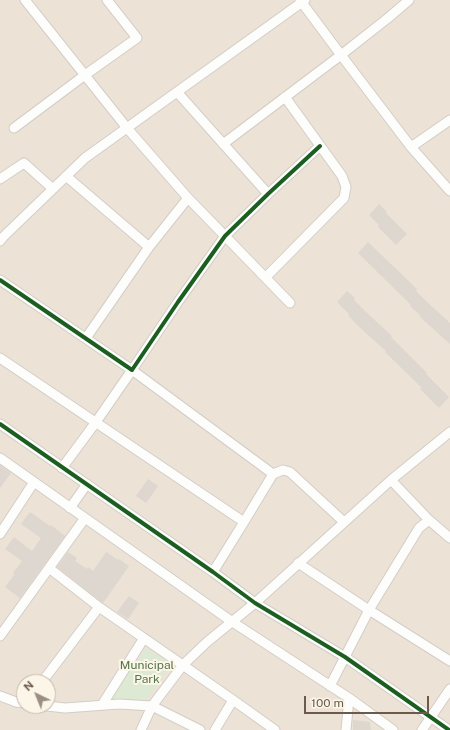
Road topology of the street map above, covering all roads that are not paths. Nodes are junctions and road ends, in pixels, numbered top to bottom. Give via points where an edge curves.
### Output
1 (25, 0) edge
2 (107, 0) edge
3 (409, 0) edge
4 (302, 1) edge
5 (340, 55) junction
6 (85, 75) junction
7 (177, 92) junction
8 (285, 97) junction
9 (450, 120) edge
10 (14, 128) dead end
11 (127, 128) junction
12 (224, 144) junction
13 (320, 146) junction
14 (412, 147) junction
15 (66, 176) junction
16 (0, 179) edge
17 (52, 189) junction
18 (450, 191) edge
19 (268, 194) junction
20 (188, 198) junction
21 (225, 236) junction
22 (0, 241) edge
23 (149, 247) junction
24 (266, 277) junction
25 (0, 280) edge
26 (290, 303) dead end
27 (86, 338) junction
28 (0, 358) edge
29 (132, 370) junction
30 (96, 422) junction
31 (0, 424) edge
32 (450, 432) edge
33 (0, 458) edge
34 (62, 468) junction
35 (273, 474) junction
36 (391, 480) junction
37 (34, 482) junction
38 (87, 484) junction
39 (70, 508) junction
40 (85, 518) junction
41 (429, 520) junction
42 (244, 522) junction
43 (344, 522) junction
44 (0, 533) edge
45 (450, 538) edge
46 (298, 563) junction
47 (49, 568) junction
48 (213, 572) junction
49 (255, 603) junction
50 (99, 607) junction
51 (369, 610) junction
52 (231, 621) junction
53 (0, 636) edge
54 (144, 638) junction
55 (345, 657) junction
56 (450, 661) edge
57 (183, 665) junction
58 (48, 674) edge
59 (330, 686) junction
60 (450, 689) edge
61 (0, 696) edge
62 (349, 698) junction
63 (233, 700) junction
64 (16, 702) edge
65 (102, 705) junction
66 (152, 706) junction
67 (56, 707) edge
68 (431, 717) junction
69 (140, 730) edge
70 (200, 730) edge
71 (215, 730) edge
72 (275, 730) edge
73 (346, 730) edge
74 (393, 730) edge
75 (422, 730) edge
76 (449, 730) edge

1 - 6 street
2 - 6 street via 137,38
3 - 5 street
4 - 5 street
4 - 7 street
5 - 8 street
5 - 14 street
6 - 10 street
6 - 11 street
7 - 11 street
7 - 12 street
8 - 12 street
8 - 13 street
9 - 14 street
11 - 15 street via 84,158
11 - 20 street
12 - 19 street
13 - 19 street
13 - 24 street via 342,176 346,187 344,198
14 - 18 street
15 - 17 street
15 - 23 street
16 - 17 street via 24,163
17 - 22 street
19 - 21 street
20 - 21 street
20 - 23 street
21 - 24 street
21 - 29 street
23 - 27 street
24 - 26 street
25 - 27 street
27 - 29 street
28 - 30 street
29 - 30 street
29 - 35 street
30 - 34 street
30 - 42 street
31 - 34 street
32 - 36 street
33 - 37 street
34 - 38 street
35 - 42 street
35 - 43 street via 283,470 290,472
36 - 41 street
36 - 43 street
37 - 39 street
37 - 44 street
38 - 39 street
38 - 48 street
39 - 40 street
40 - 47 street
40 - 52 street
41 - 45 street
41 - 51 street via 419,528
42 - 48 street
43 - 46 street
46 - 49 street
46 - 51 street
47 - 50 street
47 - 53 street
48 - 49 street
49 - 52 street
49 - 55 street
50 - 54 street
50 - 58 street
51 - 55 street
51 - 56 street
52 - 57 street
52 - 59 street
54 - 57 street
54 - 65 street
55 - 59 street
55 - 68 street
57 - 63 street
57 - 66 street
59 - 62 street
60 - 68 street
61 - 64 street
62 - 73 street
62 - 74 street
63 - 71 street
63 - 72 street
65 - 66 street
65 - 67 street
66 - 69 street
66 - 70 street
68 - 75 street
68 - 76 street

